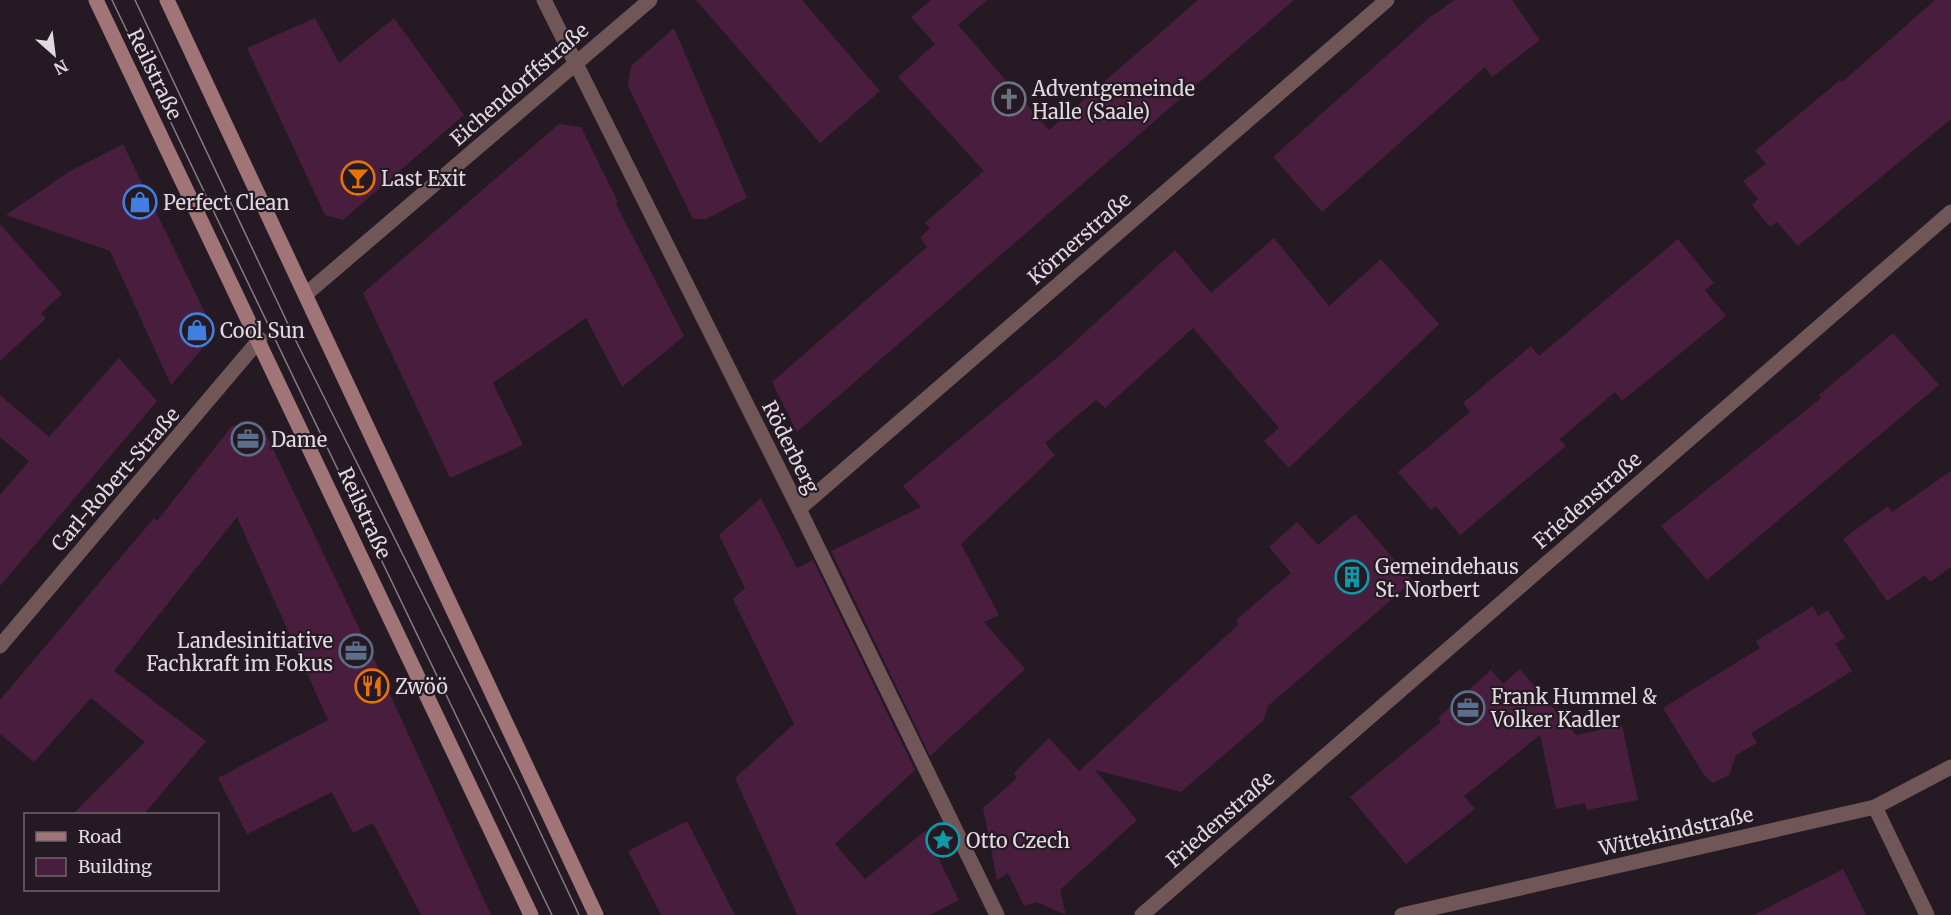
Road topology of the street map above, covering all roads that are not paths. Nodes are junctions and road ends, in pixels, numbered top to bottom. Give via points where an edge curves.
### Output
1 (96, 0) edge
2 (167, 0) edge
3 (544, 0) edge
4 (650, 0) edge
5 (1388, 0) edge
6 (576, 63) junction
7 (1951, 212) edge
8 (306, 294) junction
9 (260, 339) junction
10 (799, 509) junction
11 (0, 646) edge
12 (1951, 766) edge
13 (1875, 807) junction
14 (531, 915) edge
15 (596, 915) edge
16 (997, 915) edge
17 (1142, 915) edge
18 (1402, 915) edge
19 (1927, 915) edge

1 - 9 street, Reilstraße
2 - 8 street, Reilstraße
3 - 6 street, Röderberg
4 - 6 street, Eichendorffstraße
5 - 10 street, Körnerstraße
6 - 8 street, Eichendorffstraße
6 - 10 street, Röderberg
7 - 17 street, Friedenstraße
8 - 15 street, Reilstraße
9 - 11 street, Carl-Robert-Straße
9 - 14 street, Reilstraße
10 - 16 street, Röderberg
12 - 13 street, Wittekindstraße
13 - 18 street, Wittekindstraße
13 - 19 street

